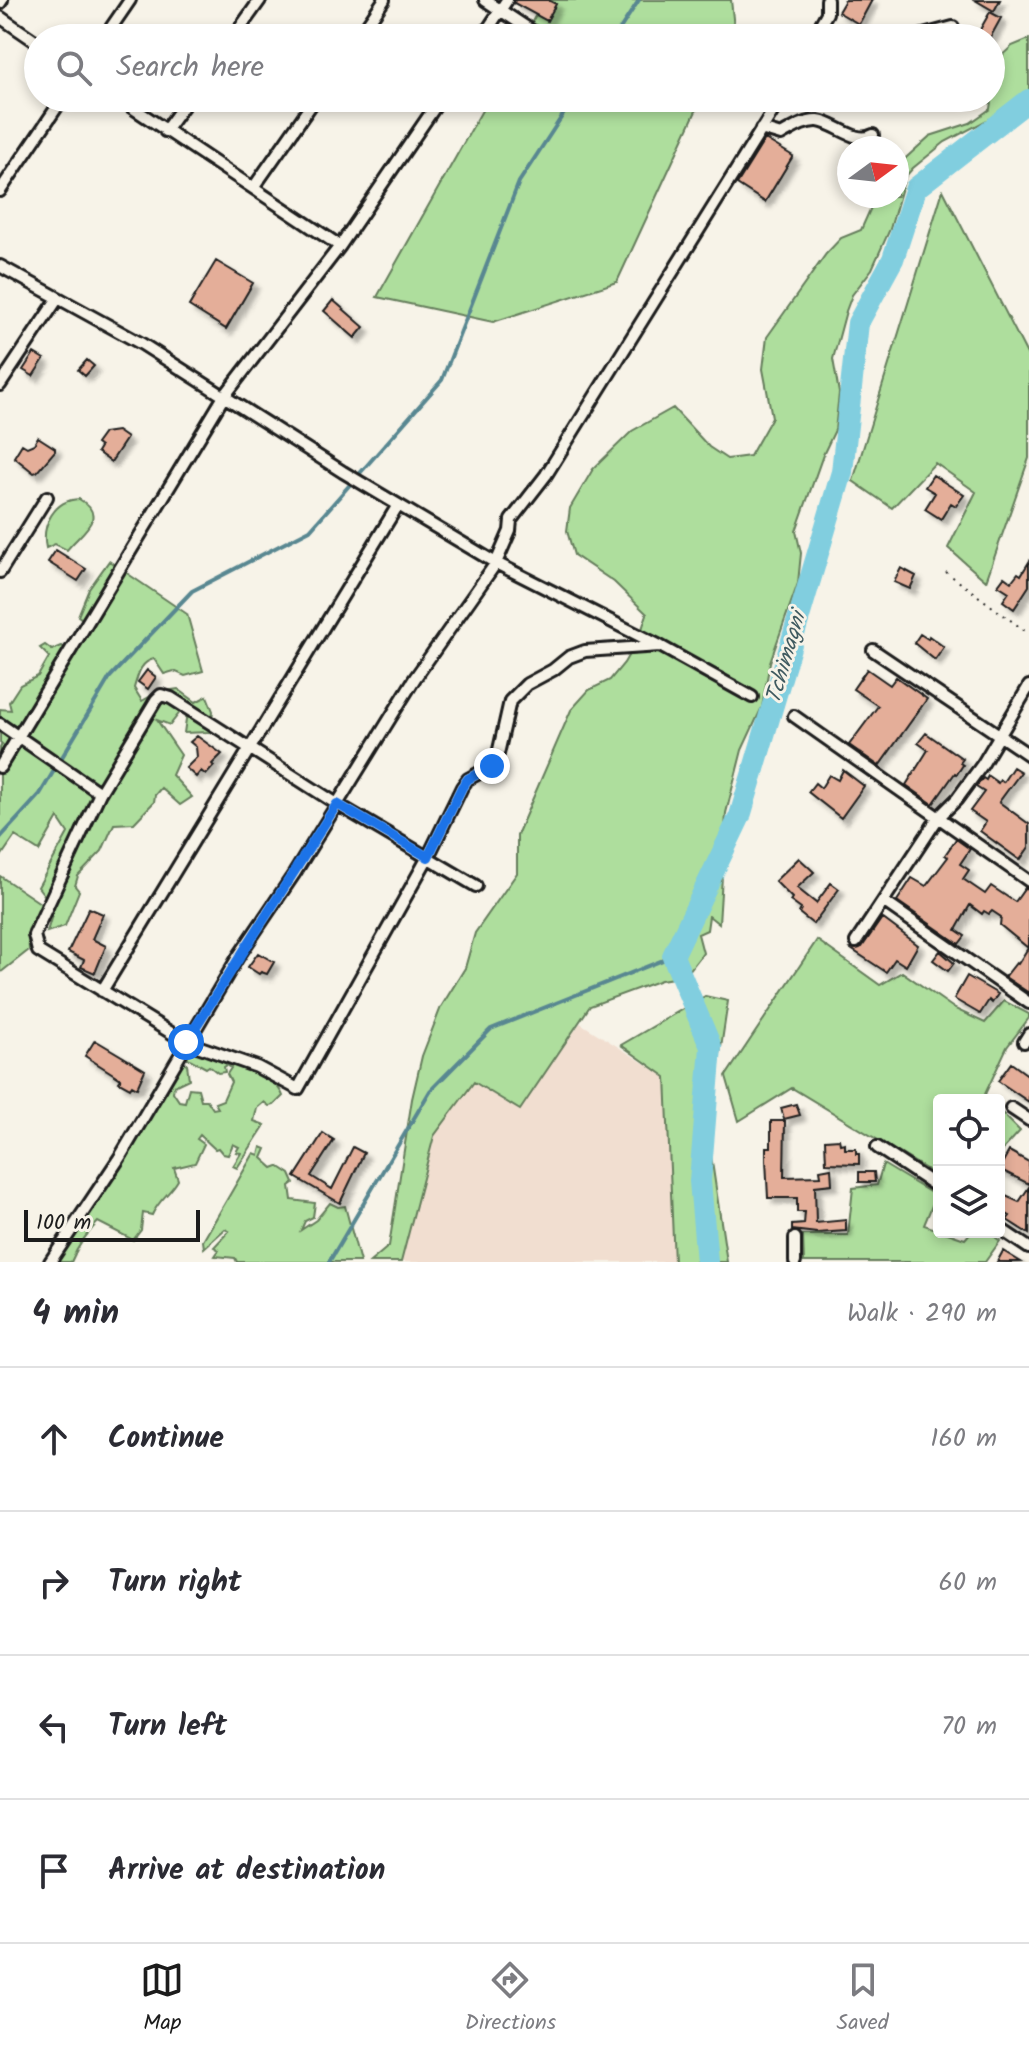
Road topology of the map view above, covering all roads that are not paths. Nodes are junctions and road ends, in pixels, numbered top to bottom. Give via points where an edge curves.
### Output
1 (130, 0) edge
2 (260, 0) edge
3 (384, 0) edge
4 (485, 0) edge
5 (507, 0) edge
6 (827, 0) edge
7 (501, 10) junction
8 (0, 17) edge
9 (114, 24) edge
10 (243, 24) edge
11 (368, 24) edge
12 (492, 24) edge
13 (522, 24) edge
14 (821, 24) edge
15 (24, 33) edge
16 (54, 112) edge
17 (138, 112) edge
18 (179, 112) edge
19 (306, 112) edge
20 (431, 112) edge
21 (772, 112) edge
22 (761, 129) junction
23 (165, 131) junction
24 (873, 135) dead end
25 (254, 187) junction
26 (0, 191) edge
27 (340, 246) junction
28 (0, 266) edge
29 (58, 298) junction
30 (0, 385) edge
31 (223, 398) junction
32 (47, 497) dead end
33 (398, 505) junction
34 (496, 563) junction
35 (0, 572) edge
36 (660, 646) junction
37 (873, 650) dead end
38 (1029, 686) edge
39 (752, 697) dead end
40 (794, 716) dead end
41 (0, 724) edge
42 (998, 735) junction
43 (19, 736) junction
44 (249, 747) junction
45 (1029, 755) edge
46 (0, 767) edge
47 (100, 793) junction
48 (337, 804) junction
49 (938, 818) junction
50 (428, 857) junction
51 (1029, 881) edge
52 (476, 886) dead end
53 (883, 901) junction
54 (856, 942) dead end
55 (102, 991) junction
56 (1029, 1003) edge
57 (186, 1042) junction
58 (1011, 1108) dead end
59 (1029, 1120) edge
60 (877, 1147) dead end
61 (933, 1184) edge
62 (1005, 1232) edge
63 (795, 1238) dead end
64 (1029, 1248) edge
65 (50, 1262) edge
66 (795, 1262) edge

1 - 9 street
2 - 10 street
3 - 11 street
4 - 7 street
5 - 7 street
6 - 14 street
7 - 12 street
7 - 13 street
8 - 15 street
16 - 26 street
17 - 23 street
18 - 23 street
19 - 25 street
20 - 27 street
21 - 22 street
22 - 24 street via 781,135 816,120 860,138
22 - 34 street via 546,475 511,520
23 - 25 street
25 - 27 street
27 - 31 street
28 - 29 street
29 - 30 street
29 - 31 street via 142,344
31 - 33 street
31 - 43 street
32 - 35 street
33 - 34 street
33 - 44 street
34 - 36 street
34 - 48 street via 415,678
36 - 39 street
36 - 50 street via 585,651 520,689 510,701 492,766 462,787
37 - 42 street
38 - 42 street
40 - 49 street
41 - 43 street
42 - 45 street
42 - 49 street via 982,765
43 - 46 street
43 - 47 street
44 - 47 street via 161,695
44 - 48 street
44 - 55 street
47 - 55 street via 34,935 38,951
48 - 50 street
48 - 57 street
49 - 51 street
49 - 53 street
50 - 52 street
50 - 57 street via 301,1088
53 - 54 street
53 - 56 street
55 - 57 street
57 - 65 street via 120,1157
58 - 59 street
60 - 61 street
62 - 64 street
63 - 66 street

